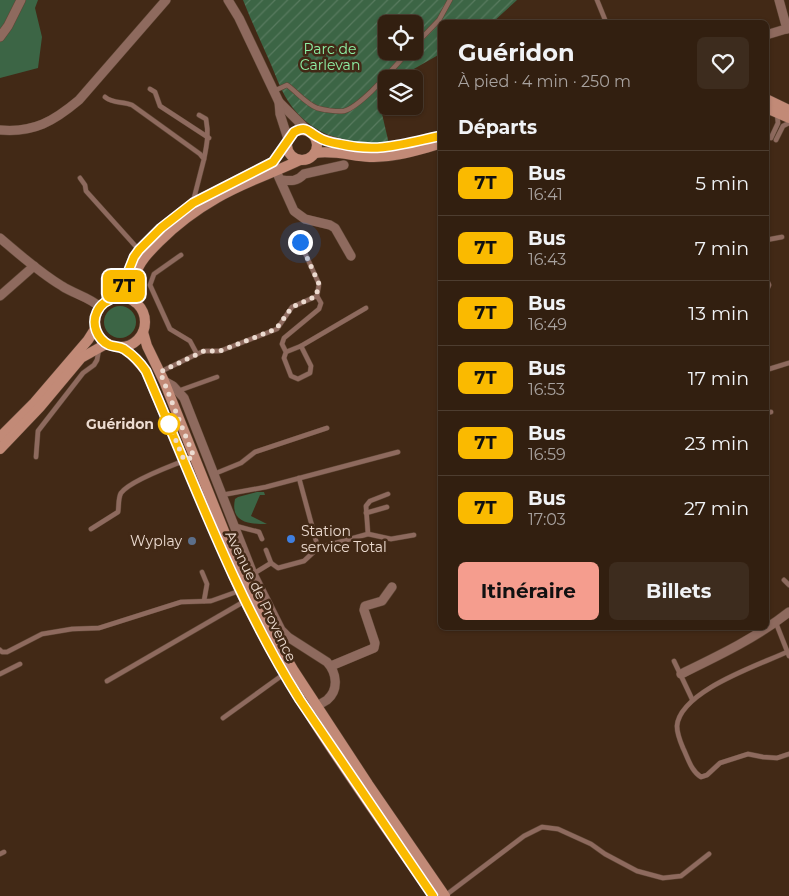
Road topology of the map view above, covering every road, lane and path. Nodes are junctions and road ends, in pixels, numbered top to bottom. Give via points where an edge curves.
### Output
1 (21, 0) edge
2 (166, 0) edge
3 (228, 0) edge
4 (450, 0) edge
5 (598, 0) edge
6 (778, 0) edge
7 (439, 20) edge
8 (605, 20) edge
9 (438, 21) edge
10 (788, 29) edge
11 (769, 34) edge
12 (0, 37) edge
13 (423, 37) edge
14 (400, 60) edge
15 (150, 89) dead end
16 (273, 91) junction
17 (105, 97) dead end
18 (769, 101) edge
19 (279, 102) junction
20 (769, 108) edge
21 (782, 109) edge
22 (199, 115) dead end
23 (789, 118) edge
24 (789, 122) edge
25 (0, 130) edge
26 (308, 130) junction
27 (438, 136) edge
28 (316, 137) junction
29 (209, 138) junction
30 (770, 138) dead end
31 (776, 140) dead end
32 (287, 141) junction
33 (438, 144) edge
34 (315, 154) junction
35 (204, 159) junction
36 (300, 160) junction
37 (344, 165) dead end
38 (279, 175) junction
39 (80, 178) dead end
40 (193, 203) junction
41 (782, 236) dead end
42 (0, 238) edge
43 (769, 239) edge
44 (300, 242) dead end
45 (139, 250) junction
46 (181, 255) dead end
47 (350, 256) dead end
48 (34, 266) junction
49 (0, 296) edge
50 (316, 296) junction
51 (118, 297) junction
52 (135, 302) junction
53 (100, 307) junction
54 (366, 308) dead end
55 (95, 329) junction
56 (143, 332) junction
57 (103, 346) junction
58 (301, 346) junction
59 (121, 347) junction
60 (286, 352) junction
61 (197, 354) junction
62 (789, 363) edge
63 (769, 369) edge
64 (162, 376) junction
65 (217, 377) dead end
66 (178, 391) junction
67 (327, 428) dead end
68 (0, 437) edge
69 (0, 449) edge
70 (398, 452) dead end
71 (36, 457) dead end
72 (189, 459) junction
73 (213, 474) junction
74 (299, 478) junction
75 (388, 494) dead end
76 (222, 496) junction
77 (387, 507) dead end
78 (366, 513) junction
79 (234, 526) junction
80 (91, 529) dead end
81 (368, 534) junction
82 (414, 535) dead end
83 (262, 539) dead end
84 (318, 548) junction
85 (266, 550) dead end
86 (271, 564) junction
87 (202, 572) dead end
88 (249, 577) junction
89 (784, 580) dead end
90 (789, 585) edge
91 (392, 587) dead end
92 (240, 591) junction
93 (248, 598) junction
94 (204, 601) junction
95 (789, 612) edge
96 (776, 623) junction
97 (769, 627) edge
98 (764, 630) edge
99 (0, 650) edge
100 (788, 654) edge
101 (674, 661) dead end
102 (20, 664) dead end
103 (331, 666) junction
104 (0, 674) edge
105 (284, 674) junction
106 (681, 674) junction
107 (107, 681) dead end
108 (692, 700) junction
109 (313, 709) junction
110 (223, 718) dead end
111 (789, 754) edge
112 (709, 854) dead end
113 (433, 896) edge
114 (445, 896) edge

1 - 12 street
2 - 25 street via 80,100 40,126 22,131
3 - 16 street
4 - 7 lane
5 - 8 lane
6 - 10 street
9 - 13 lane
10 - 11 street
14 - 16 lane via 367,95 343,111 318,108 286,85
15 - 29 lane via 155,92 160,106
16 - 19 street
17 - 35 lane via 132,105
18 - 21 main road
19 - 26 street
19 - 32 street
20 - 21 main road
21 - 23 main road
21 - 30 lane
22 - 29 lane via 206,119
24 - 31 lane via 783,126
26 - 28 main road
26 - 32 main road via 298,129
27 - 28 main road via 368,149
28 - 34 main road
29 - 35 lane
32 - 36 main road via 289,152
32 - 40 main road via 268,165
33 - 34 main road via 383,157
34 - 36 main road
35 - 40 lane
36 - 38 main road
37 - 38 street via 304,174 294,181
38 - 47 street via 294,211 305,219 335,228
38 - 52 main road via 218,197 168,234 146,256 135,274
39 - 45 lane via 86,191
40 - 45 main road
41 - 43 lane
42 - 48 street
44 - 50 lane via 319,284
45 - 51 main road
46 - 61 lane via 154,274 150,285 170,329 190,341
48 - 49 street
48 - 53 street via 62,287
50 - 60 lane via 321,303 319,309 284,338 282,344
50 - 61 lane via 292,307 276,329 220,351
51 - 52 main road
51 - 53 main road via 111,298
52 - 56 main road via 144,316
53 - 55 main road via 96,313
54 - 58 lane
55 - 57 main road
55 - 68 main road via 34,403
56 - 59 main road via 134,343
56 - 64 main road, Avenue de Provence
57 - 59 main road
57 - 69 main road via 81,358
57 - 71 lane via 94,365 83,373 38,430
58 - 60 lane
58 - 60 lane via 312,366 310,372 298,379 291,376 284,358
59 - 72 main road, Avenue de Provence via 146,371
61 - 64 lane
62 - 63 lane
64 - 66 street, Avenue de Provence
64 - 72 main road, Avenue de Provence
65 - 66 lane
66 - 73 street, Avenue de Provence via 184,398
67 - 73 lane via 256,452
70 - 74 lane
72 - 80 lane via 126,488 120,495 118,512
72 - 88 main road, Avenue de Provence via 230,546
72 - 92 main road, Avenue de Provence
73 - 76 street, Avenue de Provence
74 - 76 lane
74 - 84 lane
75 - 78 lane via 370,501
76 - 79 street, Avenue de Provence
77 - 78 lane
78 - 81 lane
79 - 83 lane via 259,532
79 - 88 street, Avenue de Provence
81 - 82 lane via 391,540
81 - 84 lane
84 - 86 lane via 304,561 278,568
85 - 86 lane
86 - 88 lane
87 - 94 lane via 206,584
88 - 92 lane
88 - 93 main road, Avenue de Provence
88 - 103 street via 281,630
89 - 90 lane
91 - 103 street via 382,601 365,606 374,648
92 - 93 main road, Avenue de Provence
92 - 94 lane via 211,602
93 - 105 main road, Avenue de Provence
93 - 107 lane
93 - 109 main road, Avenue de Provence via 272,634
94 - 99 lane via 181,602 100,628 42,634 14,650
95 - 96 street
96 - 97 street
96 - 100 lane
98 - 106 street
100 - 108 lane via 725,680
101 - 106 lane
102 - 104 lane
103 - 109 street via 335,687 328,699
105 - 109 main road, Avenue de Provence
105 - 110 lane
106 - 108 lane
108 - 111 lane via 680,717 678,736 692,767 701,777 720,764 748,754 777,758
109 - 113 main road, Avenue de Provence
109 - 114 main road, Avenue de Provence
112 - 114 lane via 681,876 663,878 637,871 592,844 558,829 542,827 524,836

